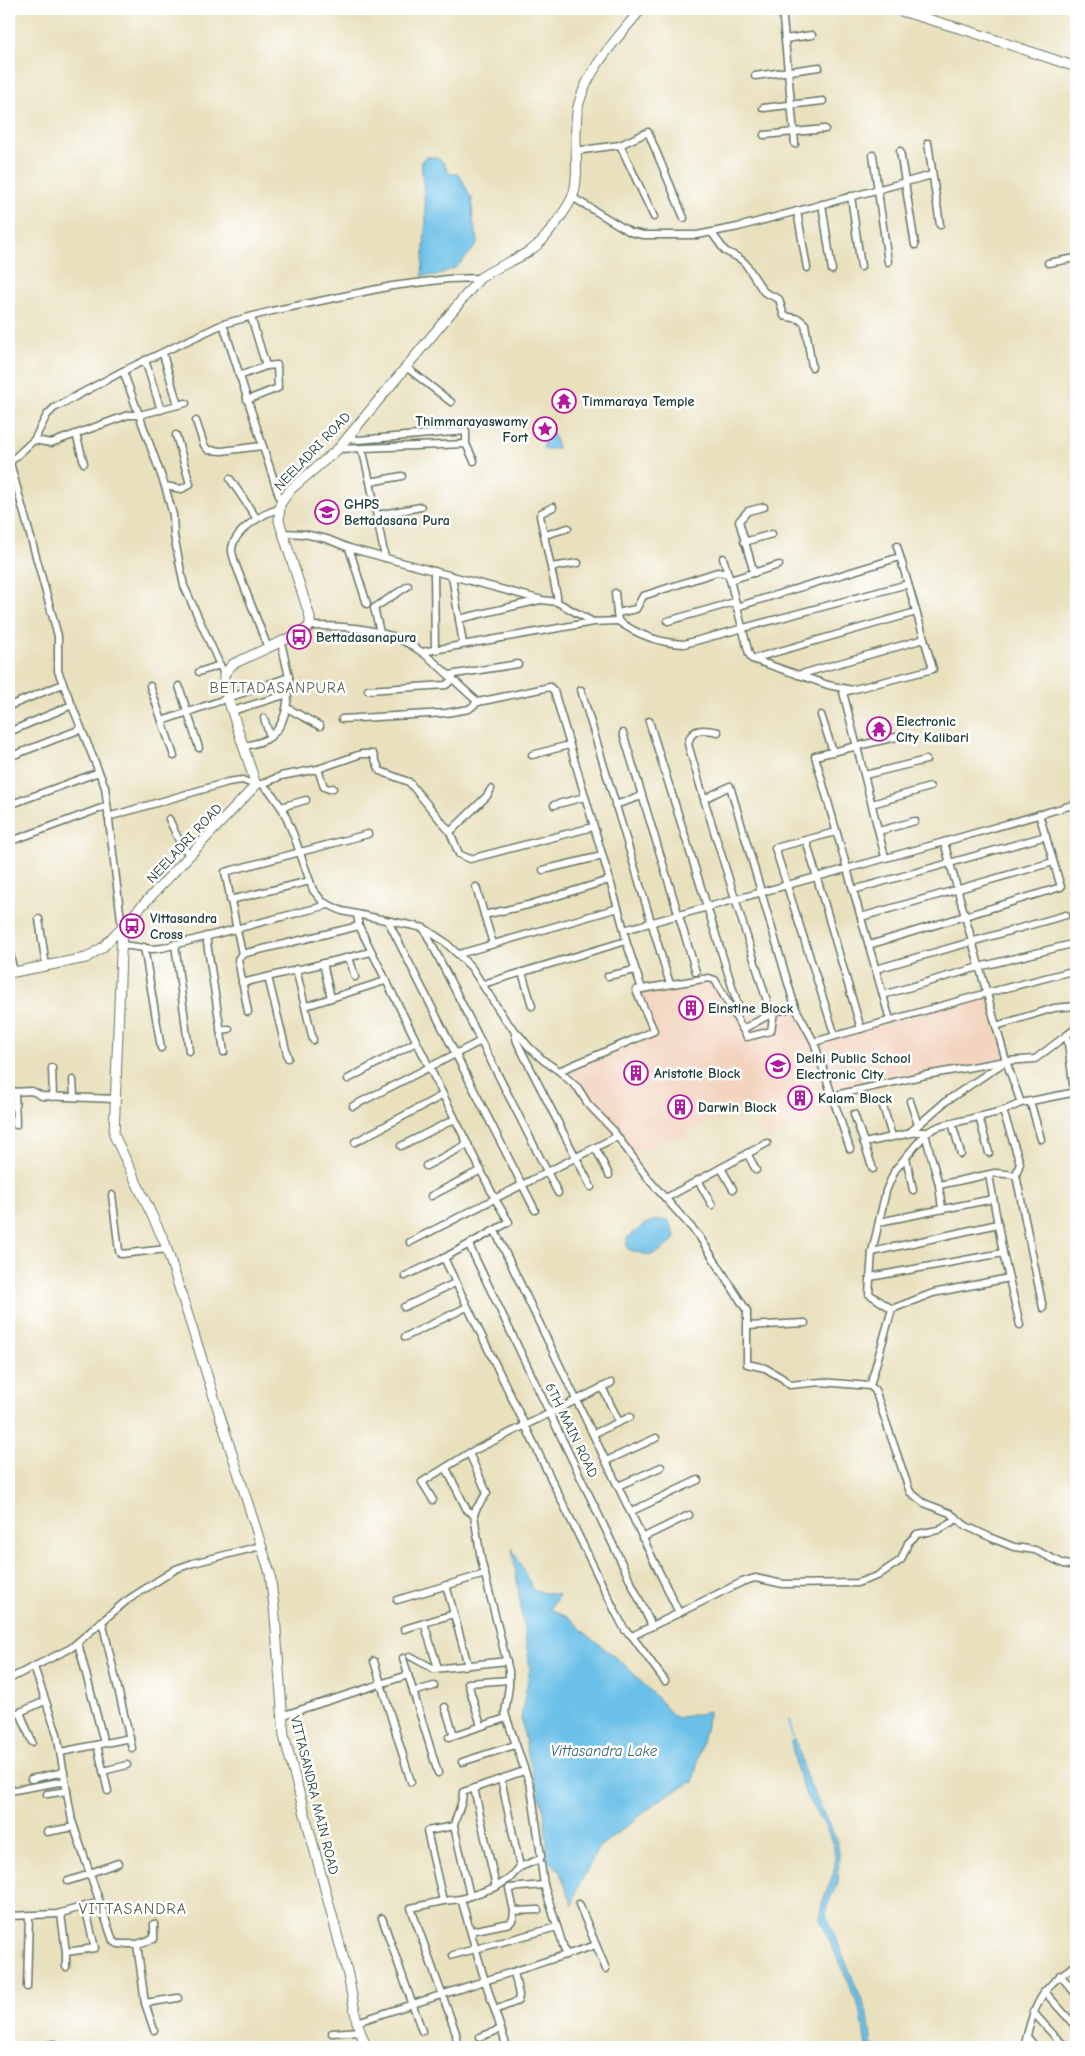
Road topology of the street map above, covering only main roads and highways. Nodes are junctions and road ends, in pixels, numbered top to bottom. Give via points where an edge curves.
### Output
1 (641, 9) edge
2 (894, 9) edge
3 (1076, 67) edge
4 (122, 928) junction
5 (11, 972) edge
6 (366, 2047) edge

1 - 4 main road, NEELADRI ROAD via 586,84 578,105 572,197 546,236 530,251 480,278 338,449 291,489 280,506 280,521 310,626 233,664 224,674 224,687 259,785
2 - 3 main road
4 - 5 main road, NEELADRI ROAD via 86,958
4 - 6 main road, VITTASANDRA MAIN ROAD via 113,1130 167,1249 272,1581 281,1716 287,1750

